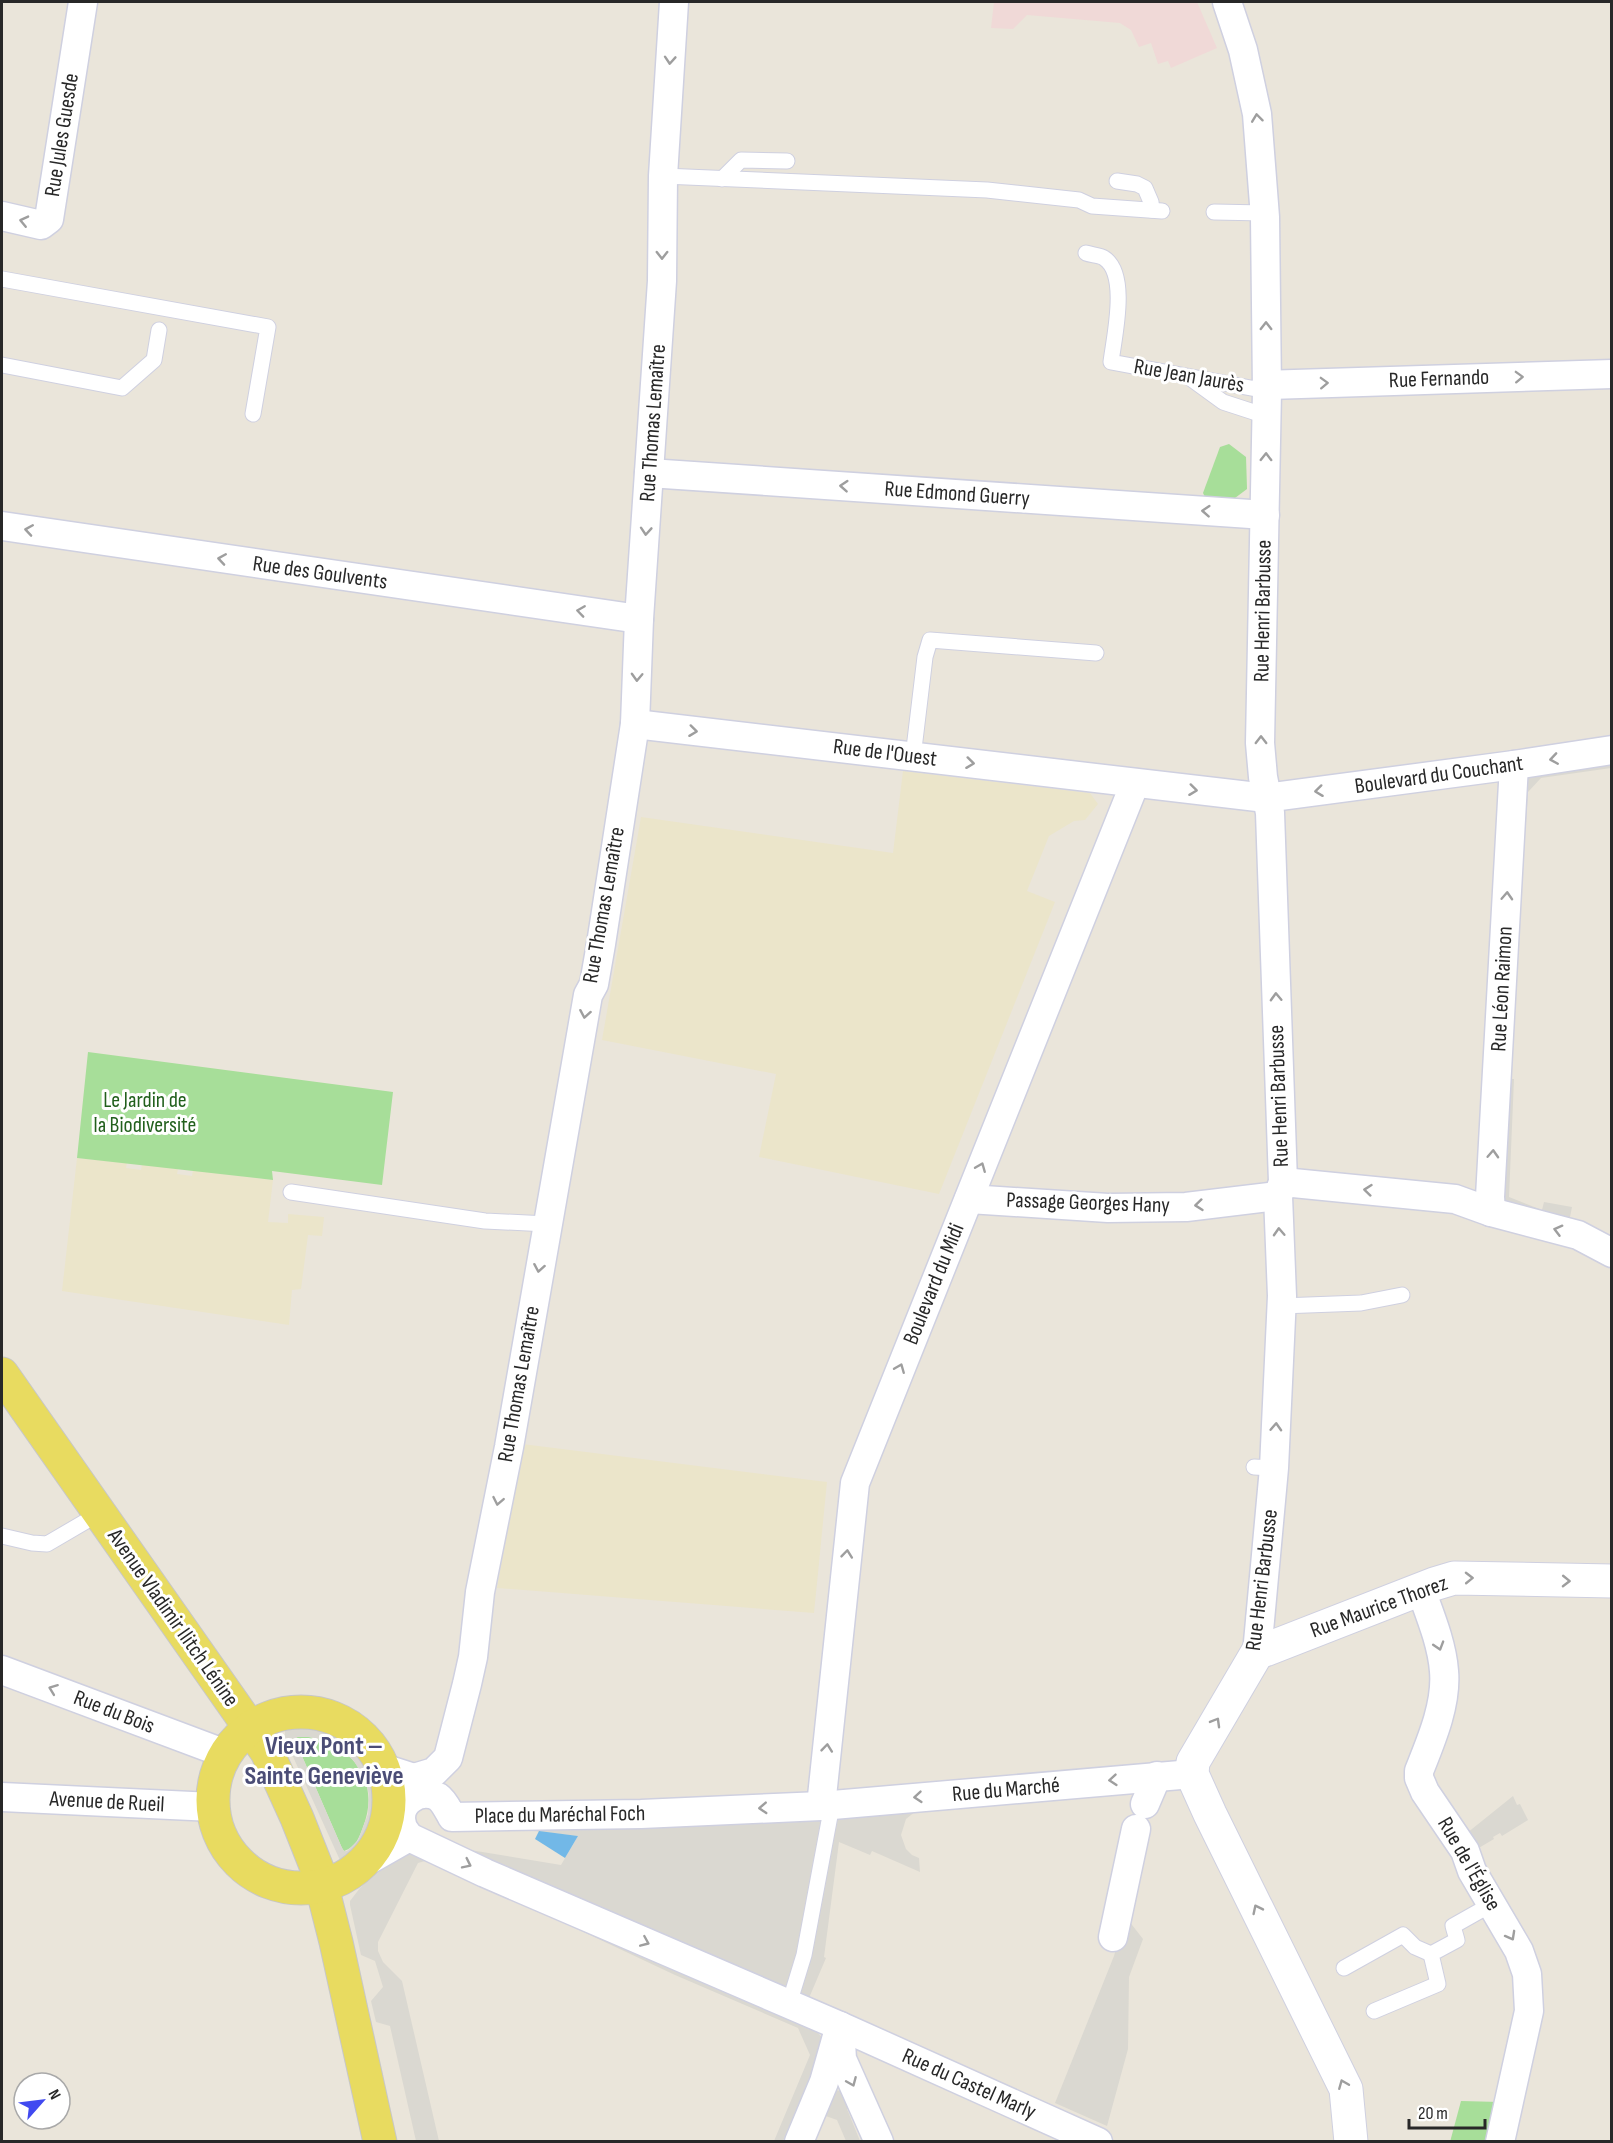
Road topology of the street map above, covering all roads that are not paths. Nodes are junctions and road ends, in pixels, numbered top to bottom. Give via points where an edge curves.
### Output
1 (83, 2) edge
2 (674, 2) edge
3 (1227, 2) edge
4 (787, 161) dead end
5 (663, 176) junction
6 (722, 179) junction
7 (1117, 181) dead end
8 (1214, 212) dead end
9 (1264, 213) junction
10 (2, 216) edge
11 (1086, 254) dead end
12 (2, 279) edge
13 (159, 330) dead end
14 (2, 365) edge
15 (1611, 374) edge
16 (1185, 375) junction
17 (1266, 397) junction
18 (253, 414) dead end
19 (649, 473) junction
20 (1264, 515) junction
21 (2, 526) edge
22 (639, 619) junction
23 (1096, 653) dead end
24 (635, 724) junction
25 (1611, 750) edge
26 (913, 757) junction
27 (1514, 765) junction
28 (1135, 783) junction
29 (1266, 798) junction
30 (1280, 1189) junction
31 (291, 1192) dead end
32 (969, 1199) junction
33 (1491, 1212) junction
34 (547, 1224) junction
35 (1611, 1253) edge
36 (1402, 1295) dead end
37 (1281, 1306) junction
38 (2, 1374) edge
39 (100, 1513) junction
40 (2, 1536) edge
41 (1611, 1581) edge
42 (1420, 1590) junction
43 (1257, 1653) junction
44 (2, 1670) edge
45 (250, 1728) junction
46 (226, 1754) junction
47 (382, 1768) junction
48 (1192, 1774) junction
49 (1158, 1776) junction
50 (417, 1786) junction
51 (2, 1797) edge
52 (826, 1805) junction
53 (213, 1807) junction
54 (411, 1838) junction
55 (459, 1840) dead end
56 (360, 1865) junction
57 (321, 1886) junction
58 (1492, 1904) junction
59 (1113, 1937) dead end
60 (1431, 1954) junction
61 (1344, 1968) dead end
62 (789, 2004) junction
63 (1374, 2011) dead end
64 (840, 2026) junction
65 (380, 2135) edge
66 (799, 2142) edge
67 (879, 2142) edge
68 (1098, 2142) edge
69 (1351, 2142) edge
70 (1500, 2142) edge

1 -> 10 street, Rue Jules Guesde via 49,219 40,225
2 -> 5 street, Rue Thomas Lemaître
9 -> 3 street, Rue Henri Barbusse via 1257,114 1243,50
4 - 6 lane via 741,160
5 - 6 lane
5 -> 19 street, Rue Thomas Lemaître via 662,272
6 - 7 lane via 987,190 1078,200 1092,206 1157,210 1145,188
8 - 9 lane
17 -> 9 street, Rue Henri Barbusse
11 - 16 lane, Rue Jean Jaurès via 1104,258 1116,277 1119,292 1111,362
12 - 18 lane via 268,327
13 - 14 lane via 154,360 122,388
17 -> 15 street, Rue Fernando
16 - 17 lane, Rue Jean Jaurès
16 - 17 lane via 1223,402
20 -> 17 street, Rue Henri Barbusse
20 -> 19 street, Rue Edmond Guerry
19 -> 22 street, Rue Thomas Lemaître
29 -> 20 street, Rue Henri Barbusse via 1260,744
22 -> 21 street, Rue des Goulvents
22 -> 24 street, Rue Thomas Lemaître
23 - 26 lane via 930,640
24 -> 26 street, Rue de l'Ouest
24 -> 34 street, Rue Thomas Lemaître via 594,984 588,995
25 -> 27 street, Boulevard du Couchant
26 -> 28 street, Rue de l'Ouest
27 -> 29 street, Boulevard du Couchant
33 -> 27 street, Rue Léon Raimon
28 -> 29 street, Rue de l'Ouest
32 -> 28 street, Boulevard du Midi
30 -> 29 street, Rue Henri Barbusse
30 -> 32 street, Passage Georges Hany via 1186,1207 1108,1208
33 -> 30 street, Passage Georges Hany via 1455,1199
37 -> 30 street, Rue Henri Barbusse
31 - 34 lane via 485,1221
52 -> 32 street, Boulevard du Midi via 855,1483
35 -> 33 street, Passage Georges Hany via 1578,1235
34 -> 50 street, Rue Thomas Lemaître via 465,1694 448,1758
36 - 37 lane via 1361,1303
43 -> 37 street, Rue Henri Barbusse via 1264,1468
38 - 39 main road, Avenue Vladimir Ilitch Lénine
39 - 40 lane via 47,1544
39 - 45 main road, Avenue Vladimir Ilitch Lénine
42 -> 41 street, Rue Maurice Thorez via 1454,1578 1470,1577
42 - 43 street, Rue Maurice Thorez
42 -> 58 street, Rue de l'Église via 1443,1658 1444,1674 1441,1705 1419,1778 1465,1851 1472,1872
48 -> 43 street, Rue Henri Barbusse via 1193,1762
46 -> 44 street, Rue du Bois
45 - 46 main road
45 - 47 main road via 293,1712 335,1719 361,1736
45 - 57 main road, Avenue Vladimir Ilitch Lénine via 267,1752
46 - 53 main road via 216,1778
47 - 50 street
47 - 56 main road via 388,1793 387,1817 375,1848
48 - 49 street, Rue du Marché
69 -> 48 street via 1346,2089
49 -> 52 street, Rue du Marché
49 - 59 street via 1141,1817
52 -> 50 street, Place du Maréchal Foch via 641,1814 452,1816 441,1798
50 - 54 street via 402,1810 401,1824
51 - 53 street, Avenue de Rueil
52 - 62 lane via 804,1955
53 - 57 main road via 220,1833 237,1860 254,1875 281,1886
54 - 55 street
54 - 56 street
54 -> 62 street
56 - 57 main road
57 - 65 main road, Avenue Vladimir Ilitch Lénine
58 - 60 lane via 1453,1926 1457,1940
58 -> 70 street, Rue de l'Église via 1519,1951 1527,1974 1529,2011
60 - 61 lane via 1415,1947 1404,1935
60 - 63 lane via 1438,1984
62 - 64 street
64 - 66 street via 824,2082
64 -> 67 street via 842,2059
64 - 68 street, Rue du Castel Marly

